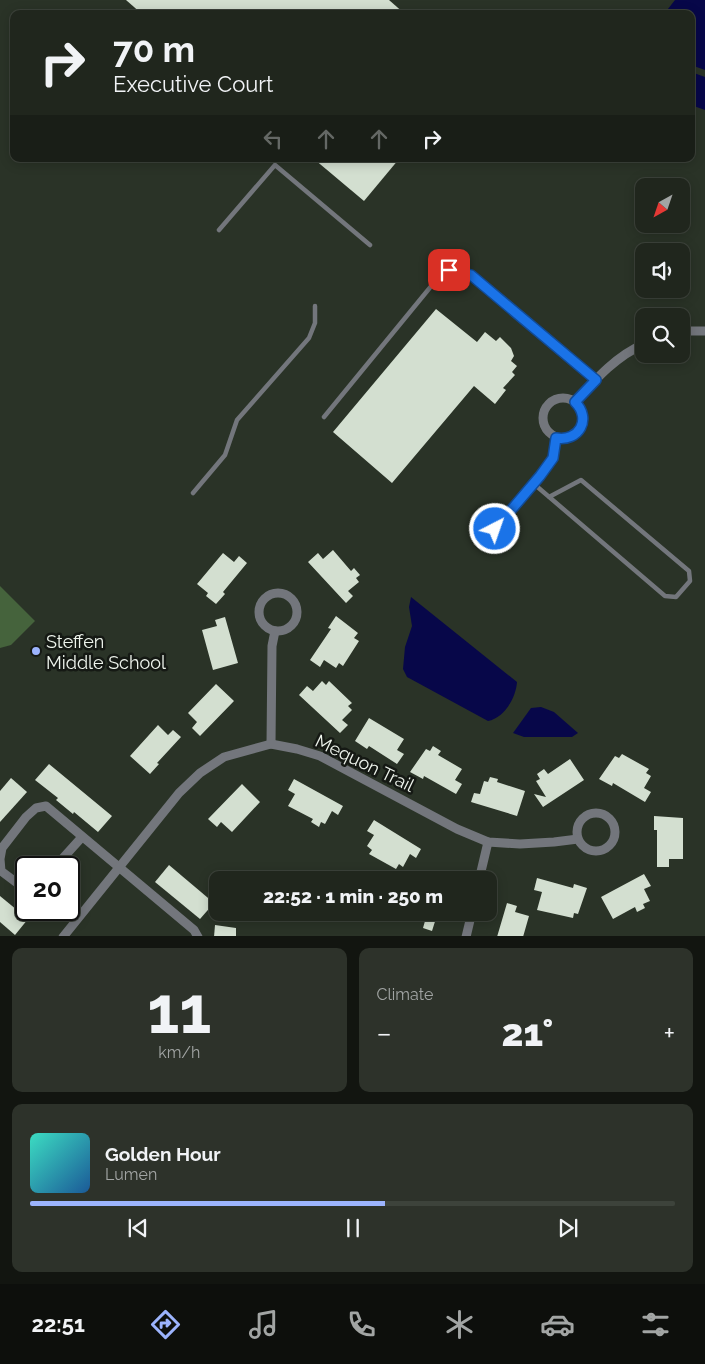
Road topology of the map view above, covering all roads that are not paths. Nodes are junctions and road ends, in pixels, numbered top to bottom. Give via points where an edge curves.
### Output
1 (219, 230) dead end
2 (370, 246) dead end
3 (315, 306) dead end
4 (690, 331) edge
5 (705, 331) edge
6 (635, 348) edge
7 (596, 380) junction
8 (575, 402) junction
9 (324, 417) dead end
10 (556, 438) junction
11 (534, 484) junction
12 (192, 493) dead end
13 (549, 497) junction
14 (482, 544) dead end
15 (275, 631) junction
16 (271, 744) junction
17 (82, 837) junction
18 (578, 839) junction
19 (488, 842) junction
20 (65, 856) edge
21 (120, 866) junction
22 (481, 871) edge
23 (15, 882) edge
24 (470, 921) edge
25 (63, 936) edge
26 (198, 936) edge
27 (466, 936) edge

1 - 2 lane via 275,165
3 - 12 lane via 315,323 309,338 238,420 225,455
4 - 5 street
6 - 7 street
7 - 8 street
7 - 9 lane via 471,275 449,270 437,279
8 - 10 street via 583,419 579,431 569,438
8 - 10 street via 562,398 549,403 545,409 543,422
10 - 11 lane via 553,458
11 - 13 lane
11 - 14 lane
13 - 13 lane via 665,596 676,597 690,581 689,571 581,480
15 - 15 street via 287,629 296,620 295,603 286,594 268,596 260,606 261,619
15 - 16 street
16 - 19 street, Mequon Trail via 320,756 457,829
16 - 21 street, Mequon Trail via 224,758 200,772
17 - 20 street
17 - 21 street
17 - 23 street via 46,806 36,808 2,848 1,871
18 - 18 street via 592,851 605,850 614,841 615,828 609,817 591,813 581,820
18 - 19 street, Mequon Trail via 520,844
19 - 22 street
21 - 25 street, Mequon Trail
21 - 26 street
24 - 27 street

